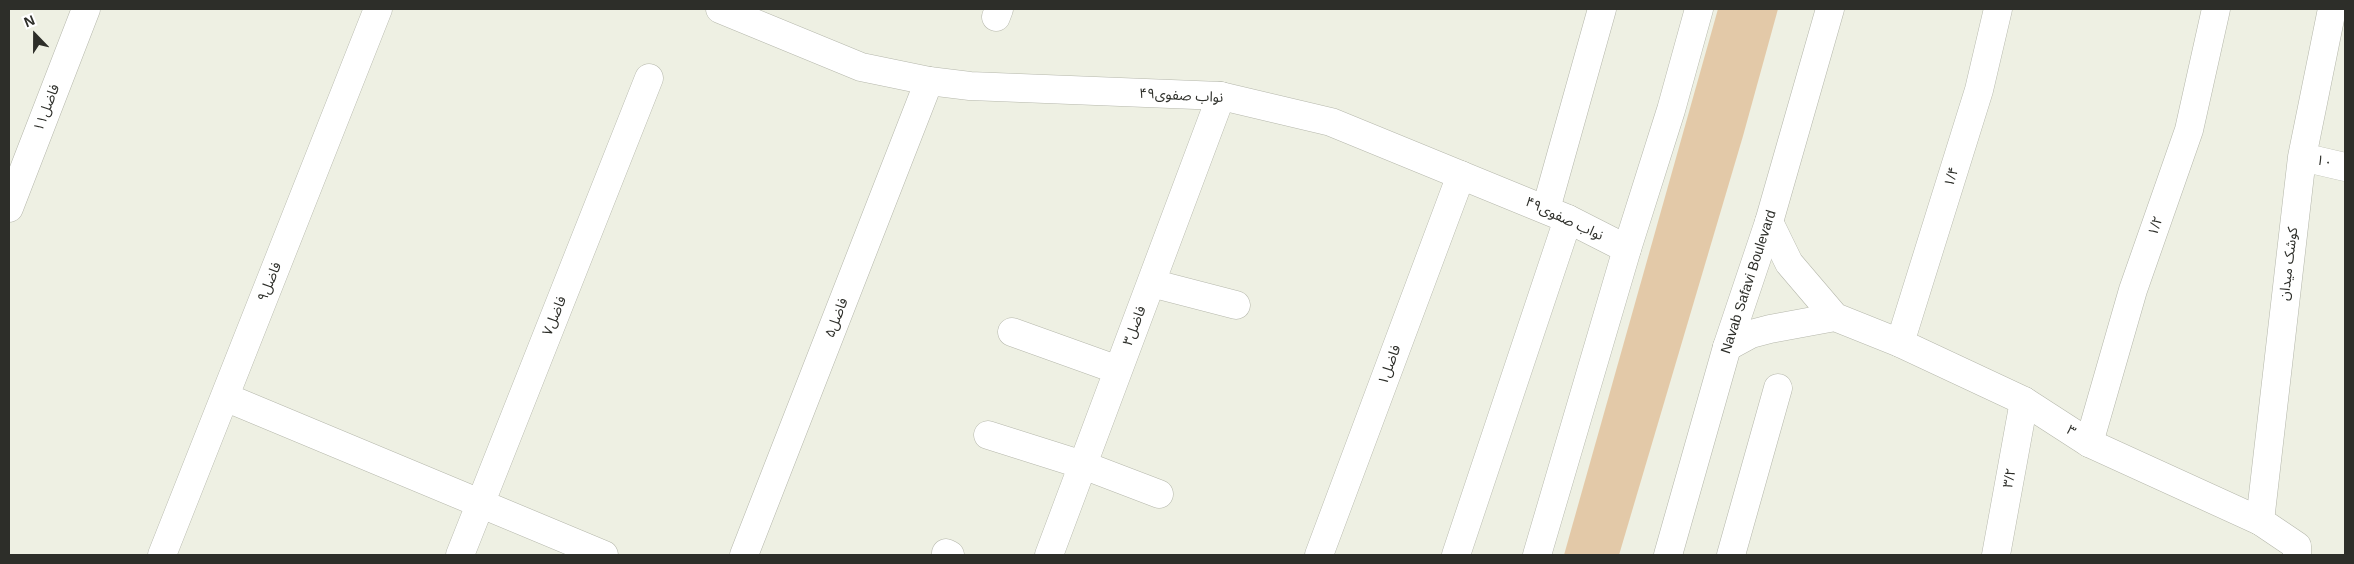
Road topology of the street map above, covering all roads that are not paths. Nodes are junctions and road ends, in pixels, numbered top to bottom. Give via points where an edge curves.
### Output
1 (86, 9) edge
2 (378, 9) edge
3 (720, 9) edge
4 (1602, 9) edge
5 (1698, 9) edge
6 (1830, 9) edge
7 (1998, 9) edge
8 (2216, 9) edge
9 (2332, 9) edge
10 (649, 78) dead end
11 (929, 81) junction
12 (1221, 96) junction
13 (2302, 157) junction
14 (2345, 167) edge
15 (1461, 175) junction
16 (9, 208) edge
17 (1557, 214) junction
18 (1768, 222) junction
19 (1627, 249) junction
20 (1151, 283) junction
21 (1236, 305) dead end
22 (1835, 317) junction
23 (1012, 332) dead end
24 (1900, 343) junction
25 (1727, 347) junction
26 (1118, 370) junction
27 (1778, 388) dead end
28 (225, 397) junction
29 (2024, 401) junction
30 (988, 435) dead end
31 (2089, 443) junction
32 (1083, 465) junction
33 (1159, 494) dead end
34 (480, 504) junction
35 (2260, 521) junction
36 (162, 555) edge
37 (460, 555) edge
38 (604, 555) edge
39 (744, 555) edge
40 (1049, 555) edge
41 (1319, 555) edge
42 (1456, 555) edge
43 (1537, 555) edge
44 (1668, 555) edge
45 (1731, 555) edge
46 (1996, 555) edge
47 (2297, 555) edge

1 - 16 street, ۱۱فاضل
2 - 28 street, ۹فاضل
3 - 11 street, ۴۹نواب صفوی via 861,67
4 - 17 street
5 - 19 street via 1671,110
6 - 18 street, Navab Safavi Boulevard
7 - 24 street, ۱/۴ via 1979,90
8 - 31 street, ۱/۲ via 2189,130 2133,290
9 - 13 street, کوشک میدان
10 - 34 street, ۷فاضل
11 - 12 street, ۴۹نواب صفوی via 970,86
11 - 39 street, ۵فاضل
12 - 15 street, ۴۹نواب صفوی via 1331,122
12 - 20 street, ۳فاضل
13 - 14 street, ۱۰
13 - 35 street, کوشک میدان
15 - 17 street, ۴۹نواب صفوی
15 - 41 street, ۱فاضل
17 - 19 street, ۴۹نواب صفوی
17 - 42 street
18 - 22 street, ۳ via 1789,263
18 - 25 street, Navab Safavi Boulevard
19 - 43 street
20 - 21 street
20 - 26 street, ۳فاضل
22 - 24 street, ۳
22 - 25 street via 1751,334
23 - 26 street
24 - 29 street, ۳
25 - 44 street, Navab Safavi Boulevard
26 - 32 street, ۳فاضل
27 - 45 street
28 - 34 street
28 - 36 street, ۹فاضل
29 - 31 street, ۳
29 - 46 street, ۳/۲
30 - 32 street
31 - 35 street, ۳
32 - 33 street
32 - 40 street, ۳فاضل
34 - 37 street, ۷فاضل
34 - 38 street
35 - 47 street, ۳ via 2297,546

